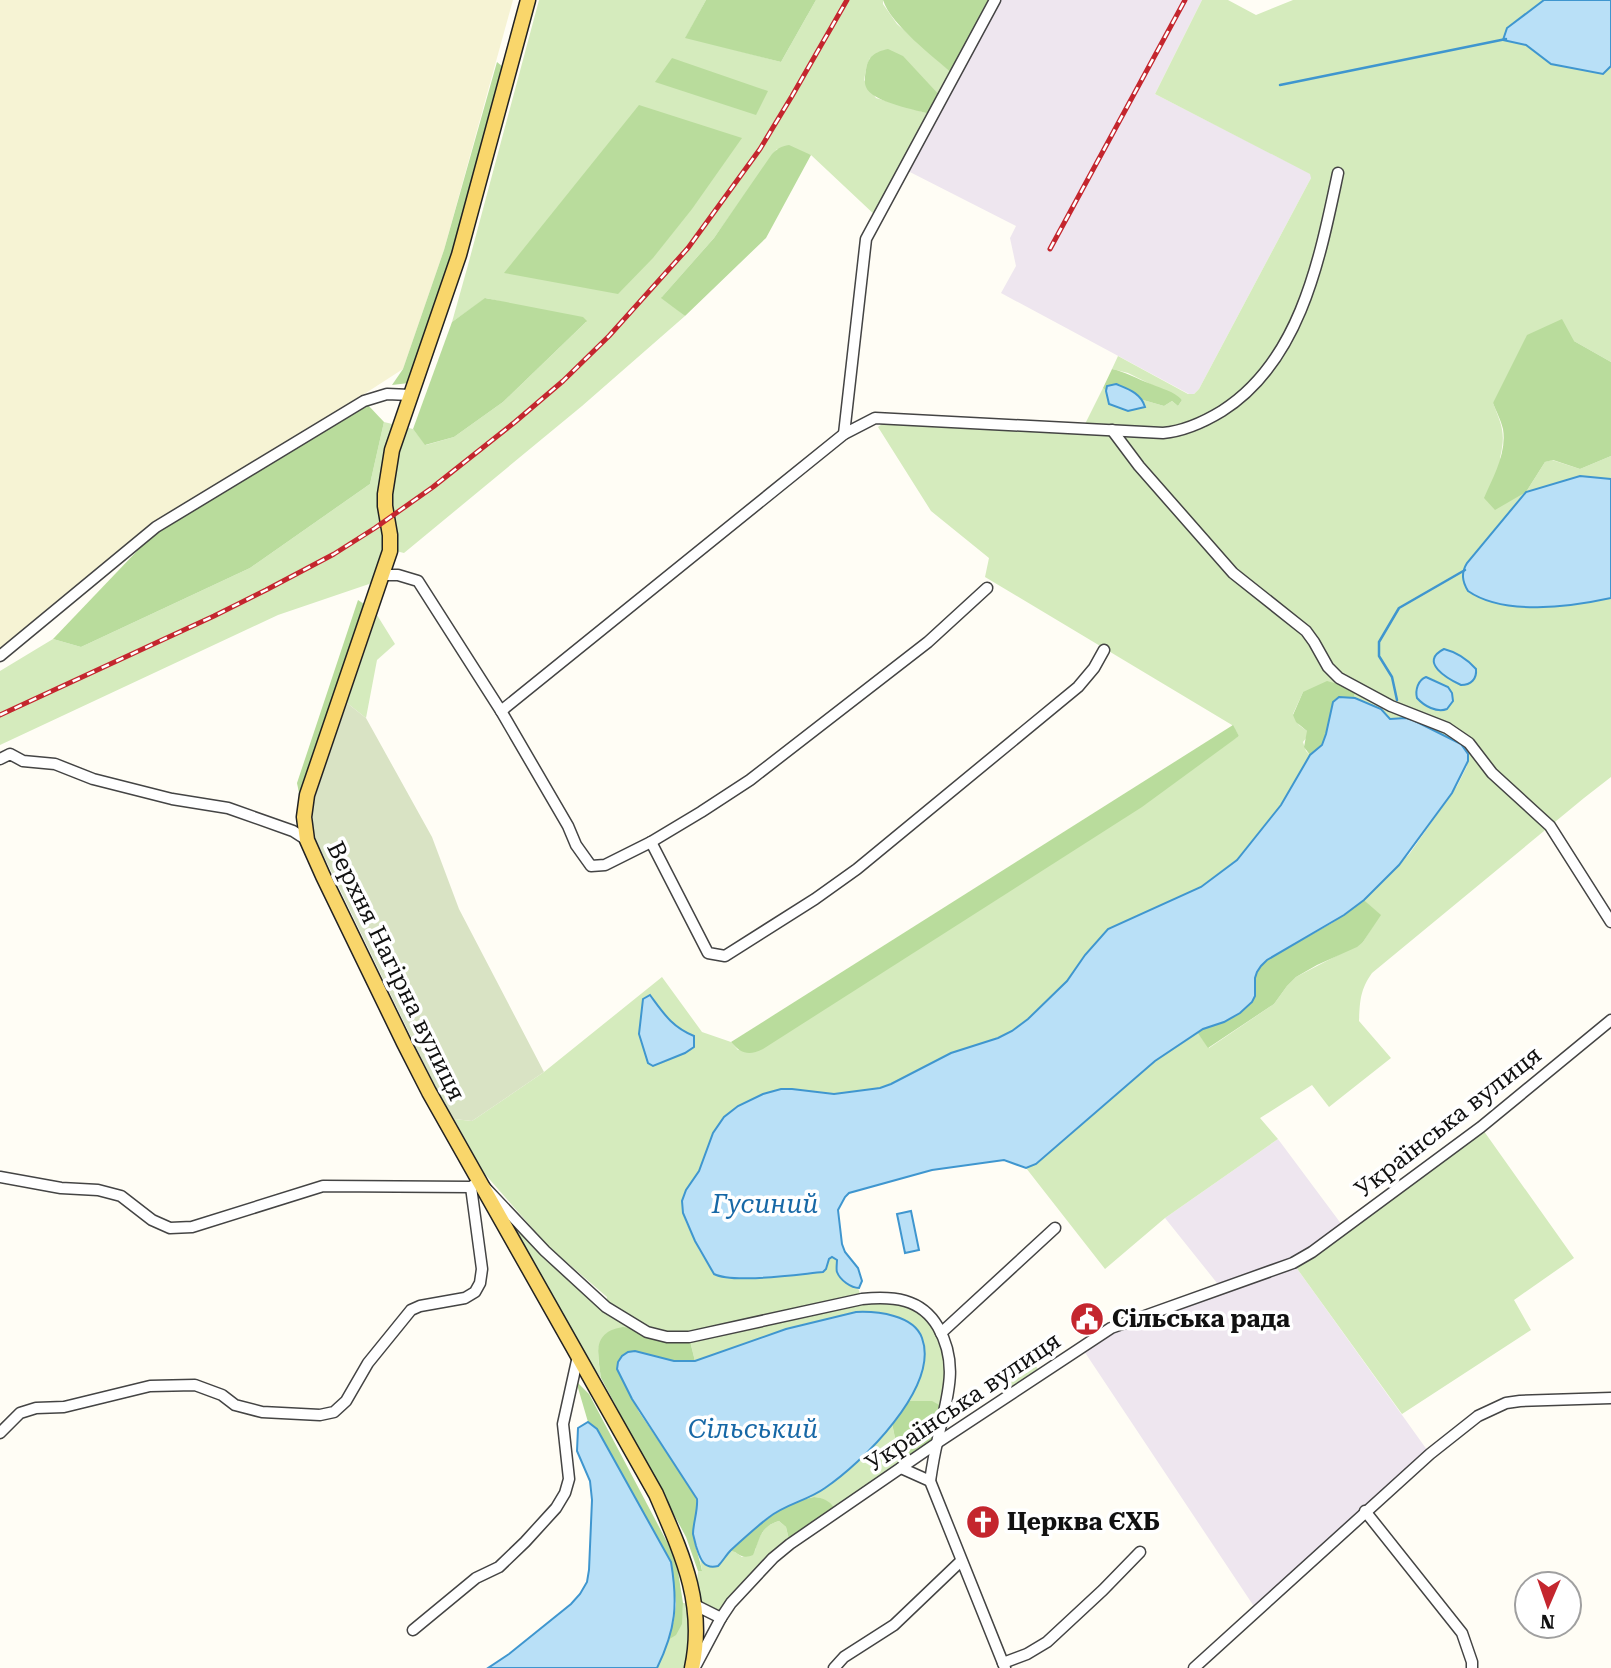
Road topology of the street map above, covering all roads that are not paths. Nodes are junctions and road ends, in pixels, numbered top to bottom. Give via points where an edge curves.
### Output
1 (528, 0) edge
2 (995, 0) edge
3 (1338, 173) dead end
4 (411, 395) junction
5 (1112, 430) junction
6 (844, 434) junction
7 (383, 575) junction
8 (986, 588) dead end
9 (1104, 650) dead end
10 (0, 656) edge
11 (501, 711) junction
12 (0, 759) edge
13 (307, 840) junction
14 (651, 842) junction
15 (1611, 922) edge
16 (1611, 1020) edge
17 (0, 1177) edge
18 (475, 1184) junction
19 (1055, 1228) dead end
20 (941, 1333) junction
21 (578, 1356) junction
22 (1611, 1398) edge
23 (0, 1433) edge
24 (937, 1443) junction
25 (901, 1468) junction
26 (930, 1481) junction
27 (1365, 1511) junction
28 (1140, 1552) dead end
29 (961, 1560) junction
30 (695, 1605) junction
31 (721, 1618) junction
32 (413, 1630) dead end
33 (1004, 1665) edge
34 (693, 1668) edge
35 (834, 1668) edge
36 (1194, 1668) edge
37 (1472, 1668) edge

1 - 4 main road, Верхня Нагірна вулиця via 459,255
2 - 6 street via 866,239
3 - 5 street via 1304,302 1258,380 1231,405 1189,427 1163,433
4 - 7 main road, Верхня Нагірна вулиця via 387,474 390,551
4 - 10 street via 387,394 364,401 156,527
5 - 6 street via 875,418
5 - 15 street via 1233,573 1306,631 1334,674 1469,743 1492,773 1550,826
6 - 11 street
7 - 11 street via 418,581
7 - 13 main road, Верхня Нагірна вулиця via 307,795
8 - 14 street via 928,642 750,780
9 - 14 street via 1078,687 875,854 725,956 708,953
11 - 14 street via 592,866 605,865
12 - 13 street via 10,754 172,799 228,808
13 - 18 main road, Верхня Нагірна вулиця
16 - 24 street, Українська вулиця via 1481,1127 1312,1252 1293,1263 1111,1328
17 - 18 street via 121,1196 170,1228 192,1227 323,1186
18 - 20 street via 606,1307 647,1332 689,1337 876,1298 918,1306
18 - 21 main road, Верхня Нагірна вулиця
18 - 23 street via 482,1269 475,1292 411,1310 334,1412 262,1412 235,1405 195,1385 150,1386 64,1407 28,1410
19 - 20 street
20 - 24 street via 950,1370
21 - 30 main road, Верхня Нагірна вулиця via 656,1494 687,1568
21 - 32 street via 563,1424 569,1479 565,1493 499,1567 476,1578
22 - 27 street via 1521,1401 1493,1408 1430,1454
24 - 25 street, Українська вулиця
24 - 26 street
25 - 26 street
25 - 31 street, Українська вулиця via 773,1558
26 - 29 street
27 - 36 street
27 - 37 street via 1462,1633
28 - 33 street via 1047,1643
29 - 33 street
29 - 35 street via 894,1625
30 - 31 street
30 - 34 main road, Верхня Нагірна вулиця
31 - 34 street, Українська вулиця

